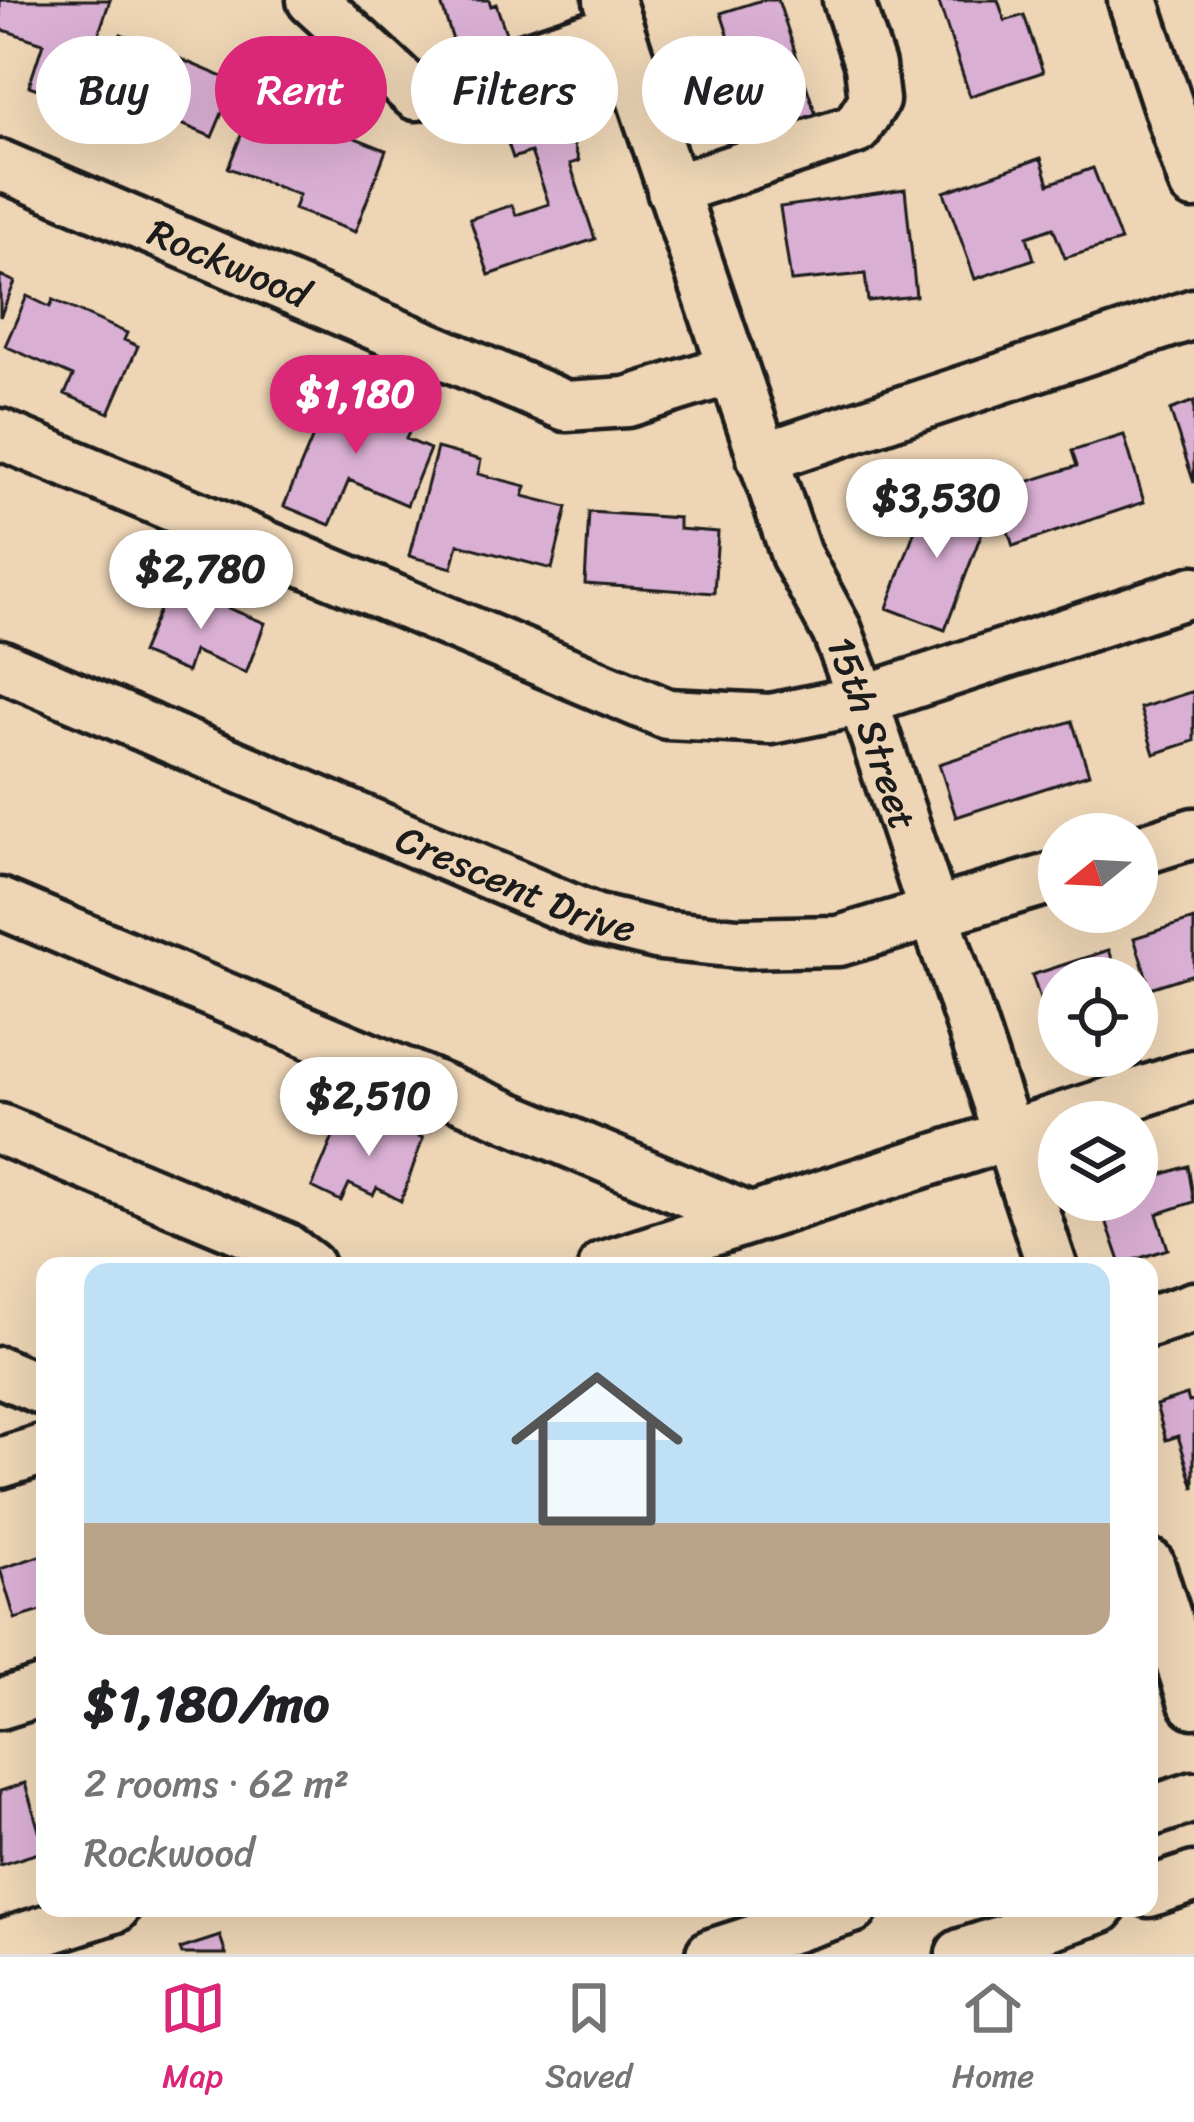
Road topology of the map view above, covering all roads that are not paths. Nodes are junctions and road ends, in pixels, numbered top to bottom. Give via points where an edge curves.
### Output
1 (312, 0) edge
2 (848, 0) edge
3 (1133, 0) edge
4 (613, 13) edge
5 (0, 165) edge
6 (1194, 184) edge
7 (672, 190) junction
8 (1194, 314) edge
9 (732, 369) junction
10 (0, 434) edge
11 (763, 458) junction
12 (1194, 591) edge
13 (0, 665) edge
14 (863, 700) junction
15 (1194, 833) edge
16 (1158, 844) edge
17 (1038, 883) edge
18 (0, 902) edge
19 (934, 915) junction
20 (1194, 1075) edge
21 (0, 1129) edge
22 (1008, 1136) junction
23 (747, 1217) junction
24 (297, 1257) edge
25 (630, 1257) edge
26 (1049, 1257) edge
27 (1194, 1307) edge
28 (1158, 1319) edge
29 (0, 1372) edge
30 (36, 1387) edge
31 (36, 1452) edge
32 (0, 1463) edge
33 (1161, 1564) edge
34 (36, 1693) edge
35 (1194, 1703) edge
36 (0, 1704) edge
37 (1194, 1797) edge
38 (1158, 1809) edge
39 (1194, 1877) edge
40 (1158, 1889) edge
41 (86, 1917) edge
42 (825, 1917) edge
43 (1073, 1917) edge
44 (0, 1945) edge
45 (711, 1954) edge
46 (961, 1954) edge

1 - 4 street via 416,95
2 - 7 street via 874,100 856,129
3 - 6 street
4 - 7 street, 15th Street
5 - 9 street, Rockwood via 566,406 627,402
7 - 9 street, 15th Street
8 - 11 street
9 - 11 street, 15th Street
10 - 14 street via 667,714 772,718
11 - 14 street, 15th Street via 796,555
12 - 14 street
13 - 19 street, Crescent Drive via 594,919 738,944 839,941
14 - 19 street, 15th Street
15 - 16 street
17 - 19 street, Crescent Drive
18 - 23 street
19 - 22 street, 15th Street
20 - 22 street
21 - 24 street
22 - 23 street
22 - 26 street, 15th Street
23 - 25 street
27 - 28 street
29 - 30 street
31 - 32 street
33 - 35 street
34 - 36 street
37 - 38 street
39 - 40 street
41 - 44 street
42 - 45 street
43 - 46 street

